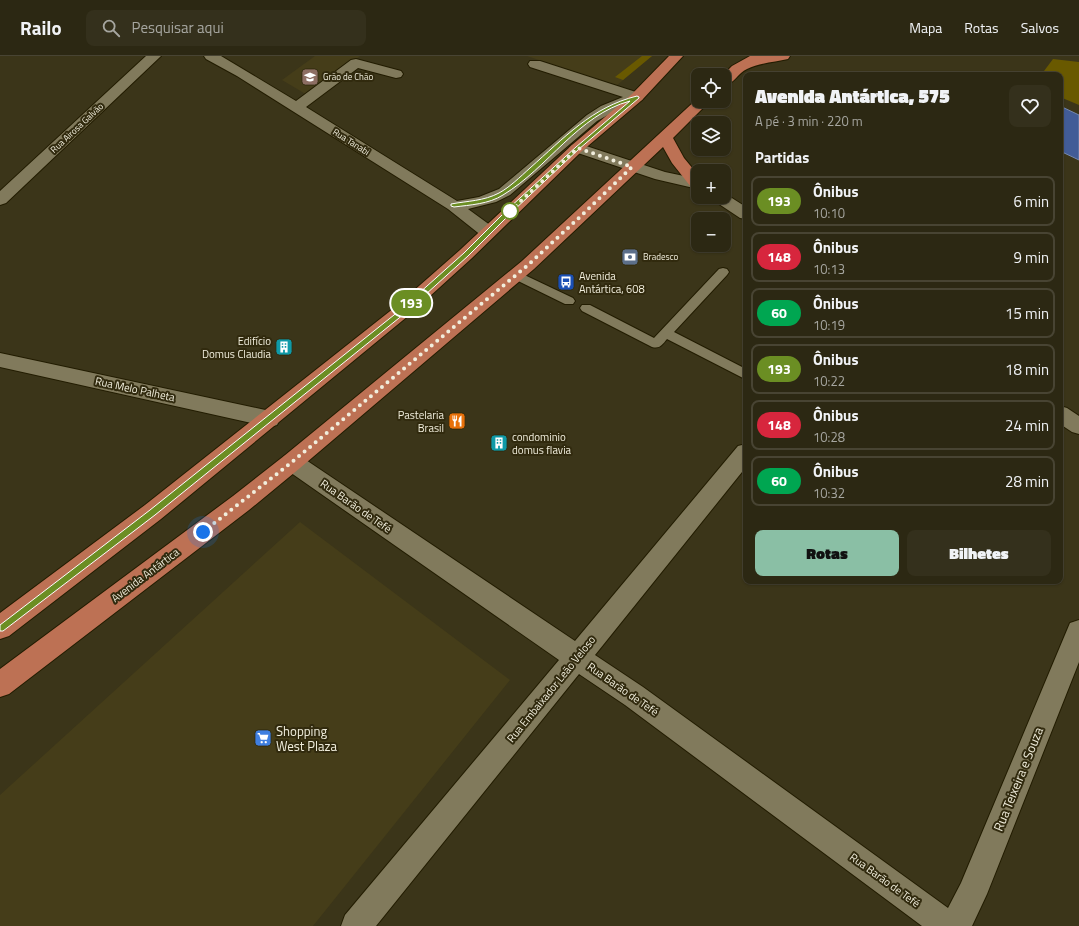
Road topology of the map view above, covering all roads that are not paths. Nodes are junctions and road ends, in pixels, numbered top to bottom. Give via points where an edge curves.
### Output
1 (154, 56) edge
2 (211, 56) edge
3 (676, 56) edge
4 (759, 56) edge
5 (783, 56) edge
6 (535, 64) dead end
7 (743, 65) junction
8 (396, 74) dead end
9 (731, 76) edge
10 (637, 97) junction
11 (296, 108) junction
12 (696, 108) edge
13 (665, 137) junction
14 (578, 148) junction
15 (632, 167) junction
16 (691, 176) edge
17 (691, 183) edge
18 (0, 200) edge
19 (730, 204) edge
20 (454, 206) junction
21 (743, 212) edge
22 (488, 232) junction
23 (723, 272) dead end
24 (516, 275) junction
25 (568, 300) dead end
26 (586, 308) dead end
27 (665, 333) junction
28 (0, 360) edge
29 (743, 373) edge
30 (1063, 416) edge
31 (270, 419) junction
32 (1079, 426) edge
33 (743, 456) edge
34 (292, 462) junction
35 (0, 628) edge
36 (1079, 631) edge
37 (577, 657) junction
38 (0, 685) edge
39 (356, 926) edge
40 (947, 926) edge
41 (955, 926) edge

1 - 18 street, Rua Airosa Galvão
2 - 11 street, Rua Tanabi
3 - 10 main road
4 - 7 main road
5 - 7 main road
6 - 10 street
7 - 9 main road
8 - 11 street via 356,62
10 - 14 main road
10 - 20 street via 609,107 584,123 501,194 487,200
11 - 20 street, Rua Tanabi
12 - 13 main road, Avenida Antártica
13 - 15 main road, Avenida Antártica
13 - 16 main road
14 - 15 street
14 - 22 main road
15 - 17 street
15 - 24 main road, Avenida Antártica
19 - 21 street
20 - 22 street, Rua Tanabi
22 - 31 main road via 402,312
23 - 27 lane
24 - 25 lane
24 - 34 main road, Avenida Antártica
26 - 27 lane via 656,344
27 - 29 lane
28 - 31 street, Rua Melo Palheta
30 - 32 street
31 - 35 main road
33 - 37 street, Rua Embaixador Leão Veloso
34 - 37 street, Rua Barão de Tefé
34 - 38 main road, Avenida Antártica
36 - 41 street, Rua Teixeira e Souza via 972,894
37 - 39 street, Rua Embaixador Leão Veloso
37 - 40 street, Rua Barão de Tefé

